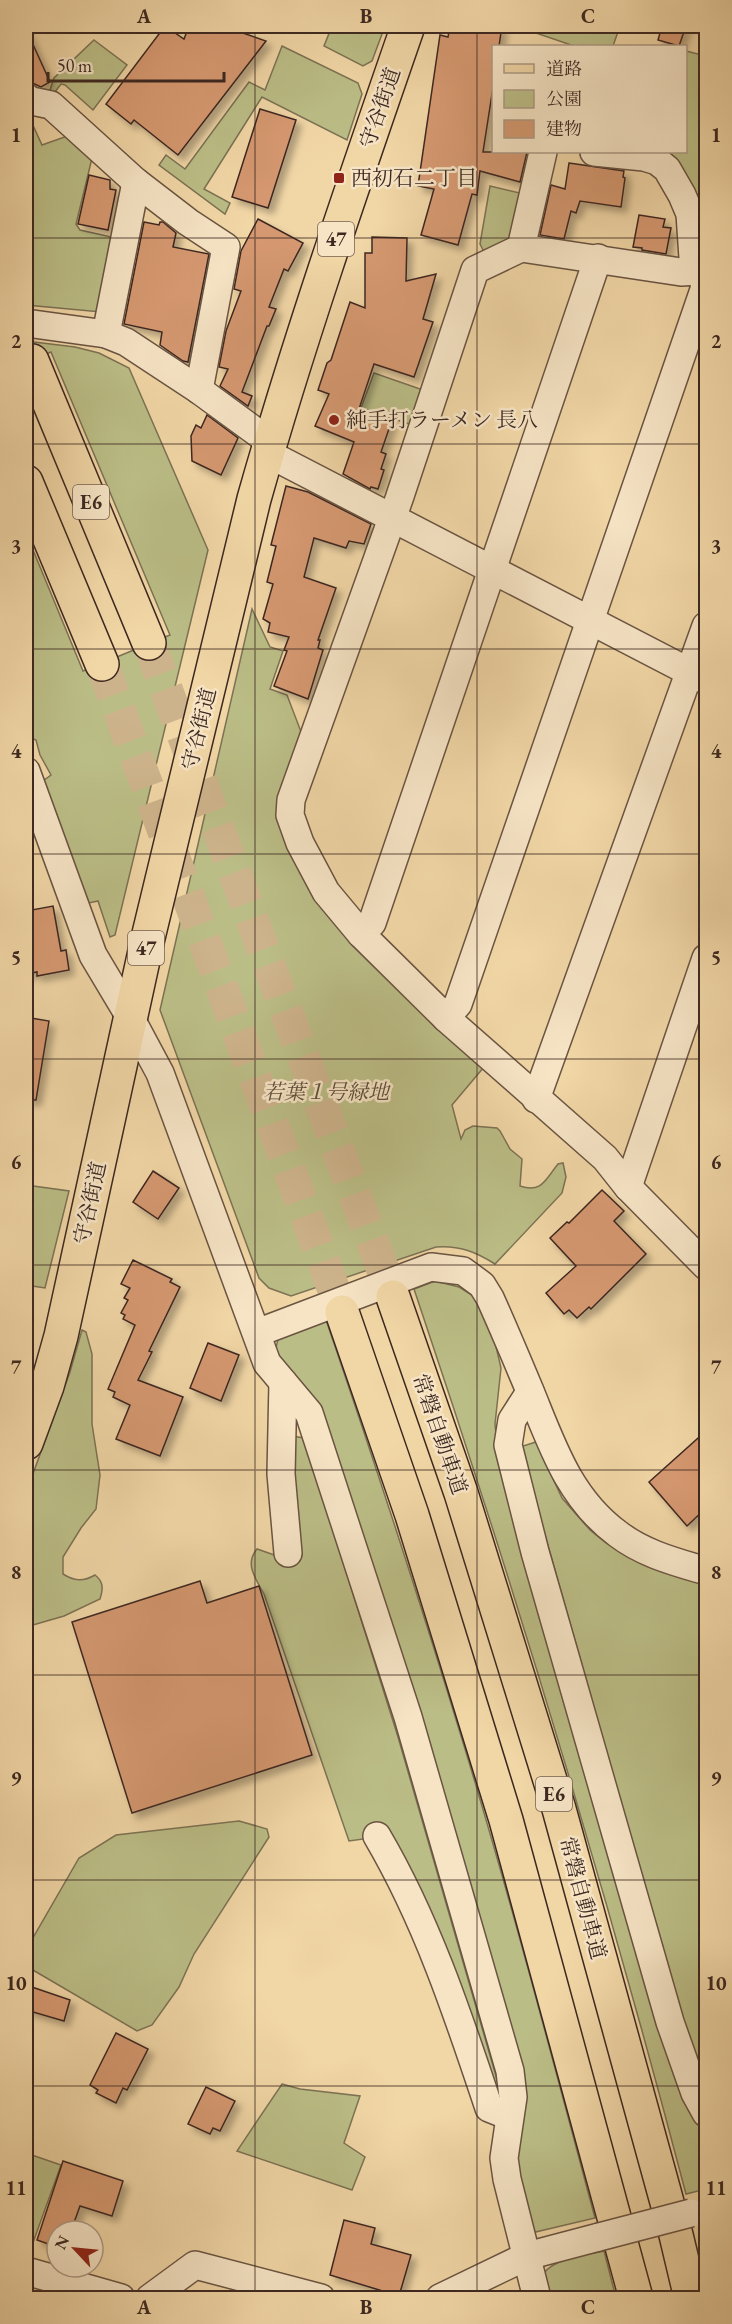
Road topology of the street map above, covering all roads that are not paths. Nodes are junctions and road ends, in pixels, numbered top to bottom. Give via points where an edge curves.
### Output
1 (408, 26) edge
2 (26, 98) edge
3 (543, 153) edge
4 (604, 153) edge
5 (136, 182) junction
6 (521, 248) junction
7 (598, 258) junction
8 (703, 280) edge
9 (26, 323) edge
10 (106, 334) junction
11 (32, 361) dead end
12 (199, 390) junction
13 (269, 448) junction
14 (26, 482) edge
15 (392, 517) junction
16 (493, 569) junction
17 (591, 622) junction
18 (706, 626) edge
19 (149, 643) tunnel mouth
20 (102, 664) tunnel mouth
21 (699, 676) edge
22 (26, 771) edge
23 (361, 934) junction
24 (706, 958) edge
25 (130, 1017) junction
26 (446, 1018) junction
27 (536, 1099) junction
28 (628, 1187) junction
29 (706, 1266) edge
30 (393, 1297) tunnel mouth
31 (342, 1312) tunnel mouth
32 (257, 1333) junction
33 (283, 1382) junction
34 (530, 1392) junction
35 (26, 1443) edge
36 (288, 1553) dead end
37 (706, 1571) edge
38 (377, 1836) dead end
39 (706, 2113) edge
40 (509, 2116) junction
41 (699, 2211) edge
42 (527, 2256) junction
43 (26, 2271) edge
44 (121, 2298) edge
45 (150, 2298) edge
46 (321, 2298) edge
47 (440, 2298) edge
48 (537, 2298) edge
49 (636, 2298) edge
50 (691, 2298) edge

1 - 13 main road, 守谷街道 / 47
2 - 5 street via 51,105
3 - 6 street
4 - 8 street via 644,157 668,169 690,214 693,258
5 - 10 street
5 - 12 street via 226,247
6 - 7 street
6 - 15 street via 475,270
7 - 8 street via 681,272
7 - 16 street
8 - 17 street
9 - 10 street
10 - 12 street via 126,342
11 - 19 main road, E6
12 - 13 street
13 - 15 street
13 - 25 main road, 守谷街道 / 47
14 - 20 main road, E6
15 - 16 street
15 - 23 street via 291,800 290,815 300,843 326,892
16 - 17 street
16 - 23 street via 372,923
17 - 21 street
17 - 26 street via 458,1004
18 - 21 street
21 - 27 street
22 - 25 street via 93,955
23 - 26 street
24 - 28 street
25 - 32 street via 160,1074
25 - 35 main road, 守谷街道 / 47 via 61,1336
26 - 27 street
27 - 28 street via 605,1158
28 - 29 street
30 - 50 main road, 常磐自動車道 / E6 via 461,1493 559,1809
31 - 49 main road, E6 via 412,1515 506,1820
32 - 33 street via 267,1363
32 - 34 street via 431,1267 455,1269 475,1278 490,1298
33 - 36 street via 281,1474
33 - 40 street via 309,1413 408,1717 510,2071 513,2097
34 - 37 street via 556,1459 573,1488 597,1516 618,1535 646,1551
34 - 39 street via 512,1420 508,1445 670,2022
38 - 40 street via 401,1877 434,1952 489,2109
40 - 42 street via 505,2169
41 - 42 street, bridge
42 - 47 street
42 - 48 street
43 - 44 street
45 - 46 street via 195,2265

